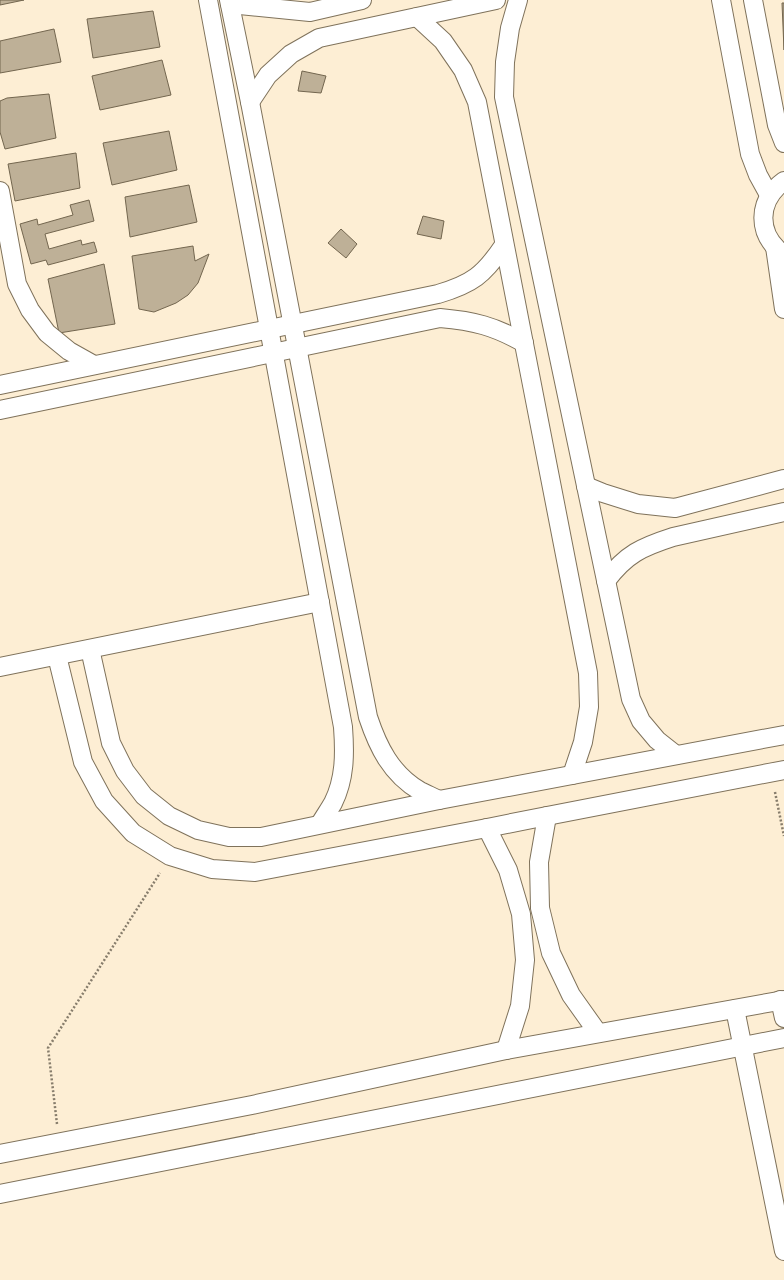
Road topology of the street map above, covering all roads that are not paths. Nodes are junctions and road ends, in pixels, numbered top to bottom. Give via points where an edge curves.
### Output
1 (208, 0) edge
2 (362, 0) edge
3 (496, 0) edge
4 (518, 0) edge
5 (721, 0) edge
6 (754, 0) edge
7 (230, 2) edge
8 (417, 17) junction
9 (250, 102) junction
10 (784, 143) edge
11 (784, 181) edge
12 (0, 192) edge
13 (769, 195) junction
14 (504, 245) junction
15 (779, 251) edge
16 (784, 309) edge
17 (292, 324) junction
18 (269, 329) junction
19 (524, 344) junction
20 (297, 348) junction
21 (273, 353) junction
22 (94, 365) junction
23 (0, 385) edge
24 (0, 410) edge
25 (784, 479) edge
26 (586, 486) junction
27 (784, 512) edge
28 (606, 581) junction
29 (320, 602) junction
30 (90, 649) junction
31 (57, 656) junction
32 (0, 667) edge
33 (784, 735) edge
34 (676, 755) junction
35 (778, 772) edge
36 (572, 775) junction
37 (439, 800) junction
38 (547, 816) junction
39 (320, 824) junction
40 (487, 828) junction
41 (782, 1000) edge
42 (735, 1009) junction
43 (784, 1018) edge
44 (598, 1032) junction
45 (784, 1038) edge
46 (742, 1046) junction
47 (506, 1050) junction
48 (0, 1154) edge
49 (0, 1194) edge
50 (784, 1251) edge

1 - 18 street
2 - 7 street via 310,12
3 - 8 street
4 - 26 street via 510,28 505,62 504,97
5 - 13 street via 750,154
6 - 10 street via 777,125
7 - 9 street
8 - 9 street via 319,38 291,54 268,76
8 - 14 street via 443,41 463,70 477,102
9 - 17 street
11 - 13 street
12 - 22 street via 17,284 30,310 47,333 69,351
13 - 15 street via 763,216 764,228 768,238
14 - 17 street via 477,277 458,288
14 - 19 street
15 - 16 street
17 - 18 street
17 - 20 street
18 - 21 street
18 - 22 street
19 - 20 street via 504,332 484,325 440,318
19 - 36 street via 588,673 589,708 583,742
20 - 21 street
20 - 37 street via 368,716 375,739 401,776 419,790
21 - 24 street
21 - 29 street
22 - 23 street
25 - 26 street via 675,508 638,504
26 - 28 street
27 - 28 street via 656,543 627,557
28 - 34 street via 631,699 641,721 657,740
29 - 30 street
29 - 39 street via 343,727 345,753 342,778 333,802
30 - 31 street
30 - 39 street via 111,743 125,771 144,796 169,816 198,830 229,837 261,837
31 - 32 street
31 - 40 street via 83,762 104,800 133,833 170,856 212,870 255,872
33 - 34 street
34 - 36 street
35 - 38 street
36 - 37 street
37 - 39 street
38 - 40 street
38 - 44 street via 539,862 540,908 551,953 567,988
40 - 47 street via 508,870 515,892 521,914 525,960 520,1006
41 - 42 street
41 - 43 street
42 - 44 street
42 - 46 street
44 - 47 street
45 - 46 street
46 - 49 street
46 - 50 street
47 - 48 street via 245,1107

